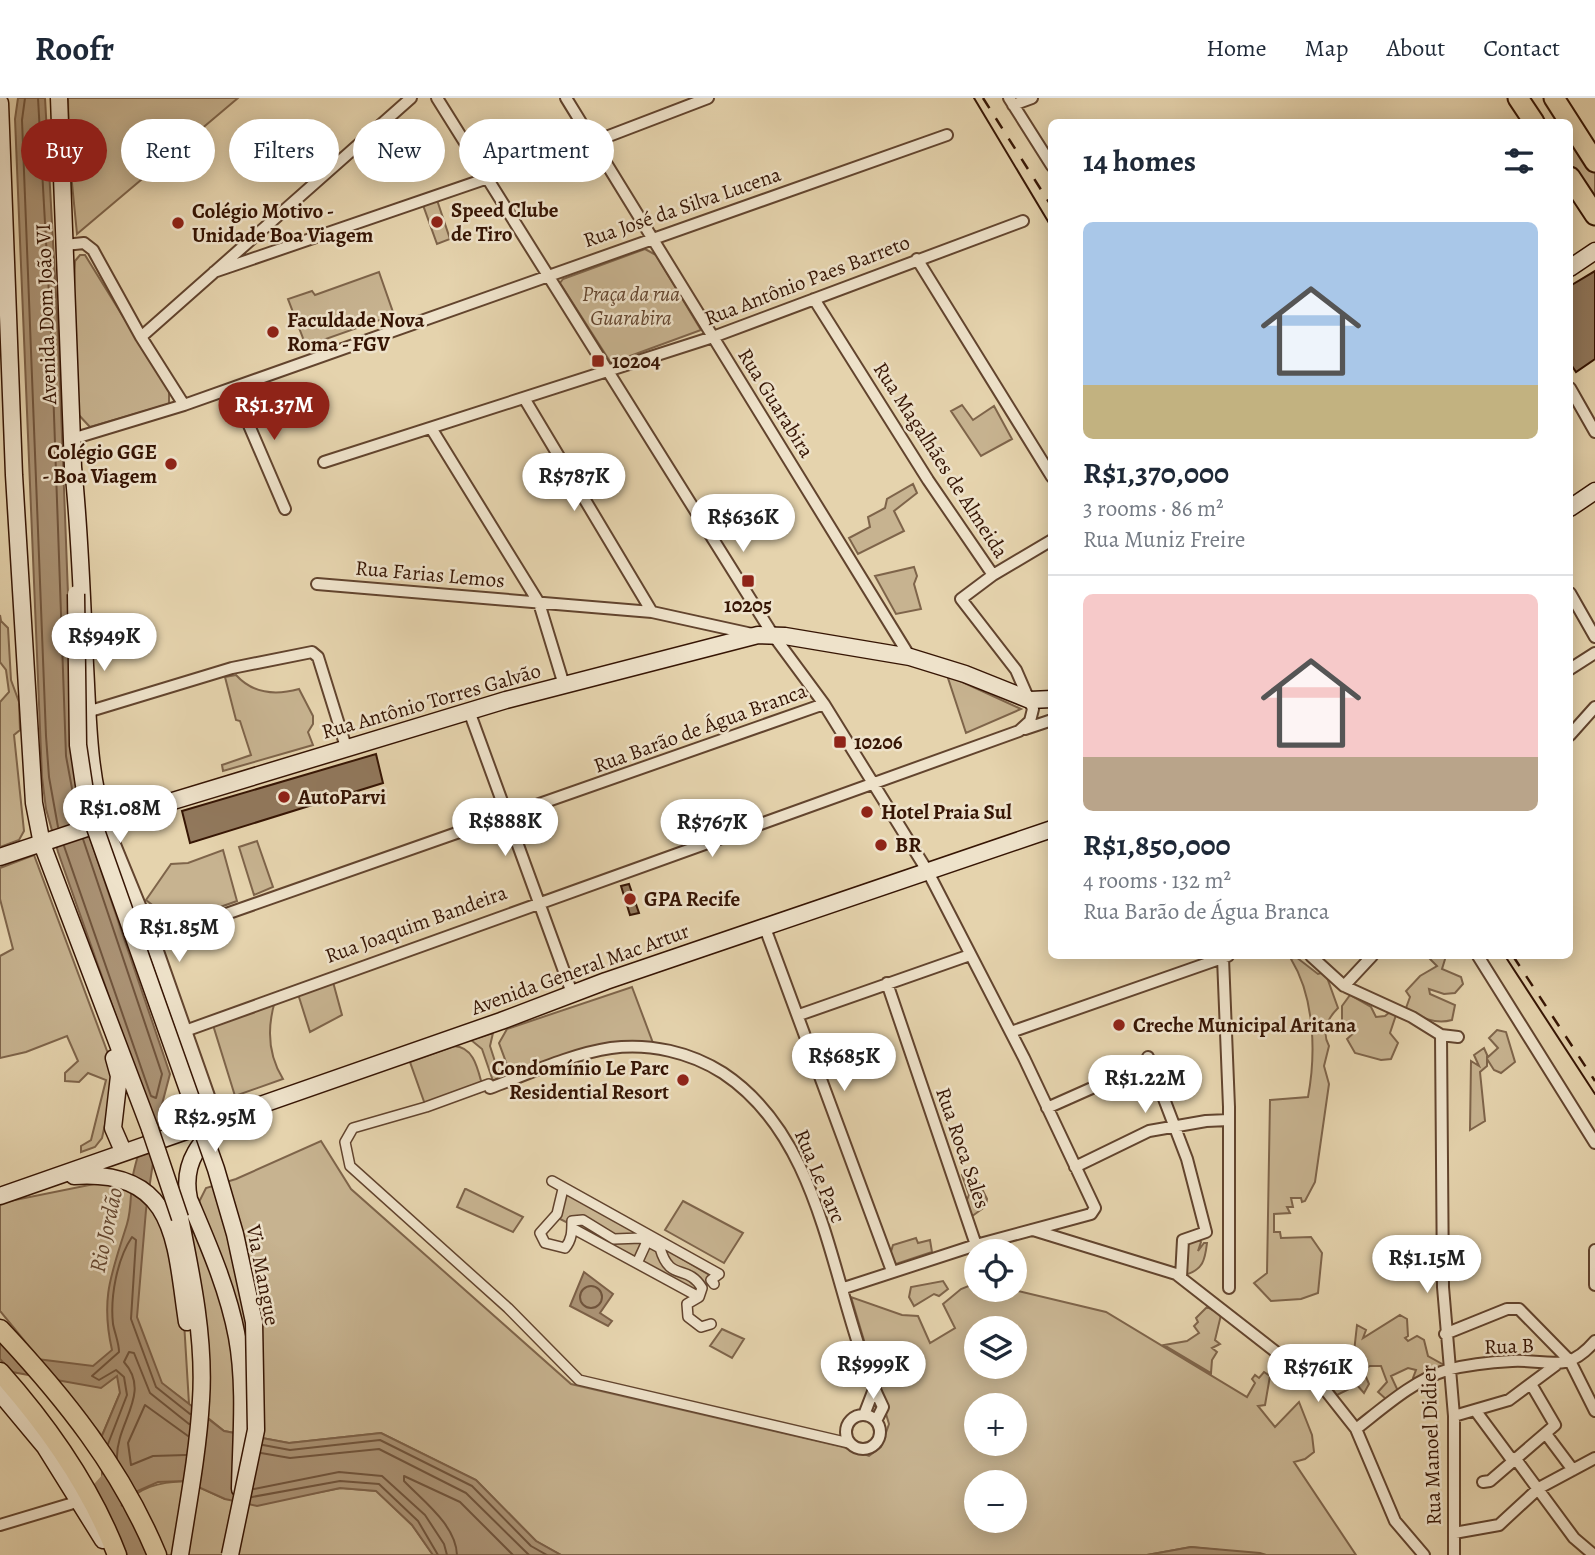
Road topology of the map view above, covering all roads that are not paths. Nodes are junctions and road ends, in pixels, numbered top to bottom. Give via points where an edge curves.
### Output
1 (59, 98) edge
2 (411, 98) edge
3 (437, 98) edge
4 (566, 98) edge
5 (708, 98) edge
6 (1032, 98) edge
7 (1518, 98) edge
8 (1554, 98) edge
9 (691, 101) edge
10 (1011, 102) edge
11 (0, 103) edge
12 (579, 119) edge
13 (1532, 119) edge
14 (1567, 119) edge
15 (1573, 128) edge
16 (459, 132) edge
17 (614, 133) edge
18 (947, 135) dead end
19 (1048, 160) edge
20 (1595, 162) edge
21 (614, 175) edge
22 (477, 182) edge
23 (492, 182) edge
24 (1573, 182) edge
25 (1595, 215) edge
26 (1023, 221) dead end
27 (654, 237) junction
28 (65, 245) junction
29 (1595, 251) edge
30 (917, 259) junction
31 (1573, 266) edge
32 (214, 272) junction
33 (549, 274) junction
34 (814, 299) junction
35 (141, 337) junction
36 (713, 337) junction
37 (611, 372) junction
38 (233, 388) junction
39 (1573, 393) edge
40 (524, 398) junction
41 (184, 405) junction
42 (431, 428) junction
43 (1595, 432) edge
44 (72, 439) junction
45 (324, 462) dead end
46 (1048, 471) edge
47 (7, 478) edge
48 (1595, 491) edge
49 (1573, 506) edge
50 (285, 509) dead end
51 (1048, 542) edge
52 (81, 559) junction
53 (993, 575) junction
54 (317, 584) dead end
55 (1573, 598) edge
56 (539, 603) junction
57 (652, 612) junction
58 (766, 635) junction
59 (1595, 637) edge
60 (1595, 653) edge
61 (910, 657) junction
62 (1573, 667) edge
63 (564, 685) junction
64 (1048, 699) edge
65 (1030, 700) junction
66 (824, 704) junction
67 (1595, 707) edge
68 (469, 711) junction
69 (87, 712) junction
70 (1048, 721) edge
71 (1019, 731) junction
72 (1573, 733) edge
73 (346, 747) junction
74 (876, 785) junction
75 (508, 817) junction
76 (96, 821) junction
77 (1048, 830) edge
78 (45, 837) junction
79 (0, 857) edge
80 (928, 872) junction
81 (61, 893) junction
82 (538, 903) junction
83 (765, 928) junction
84 (152, 940) junction
85 (970, 955) junction
86 (1219, 959) edge
87 (1225, 959) edge
88 (1314, 959) edge
89 (1369, 959) edge
90 (1480, 959) edge
91 (887, 983) junction
92 (1344, 986) junction
93 (572, 993) junction
94 (799, 1015) junction
95 (185, 1031) junction
96 (1011, 1032) junction
97 (1441, 1035) junction
98 (1458, 1037) dead end
99 (1148, 1058) dead end
100 (1110, 1080) dead end
101 (489, 1086) joint
102 (1047, 1108) junction
103 (237, 1111) junction
104 (215, 1119) junction
105 (1229, 1120) junction
106 (1174, 1125) junction
107 (1595, 1143) edge
108 (127, 1150) junction
109 (1075, 1167) junction
110 (61, 1177) junction
111 (552, 1181) dead end
112 (563, 1189) junction
113 (0, 1196) edge
114 (572, 1228) junction
115 (1033, 1230) junction
116 (648, 1238) junction
117 (974, 1239) edge
118 (999, 1239) edge
119 (964, 1249) edge
120 (1595, 1250) edge
121 (638, 1261) junction
122 (892, 1271) junction
123 (1181, 1277) junction
124 (714, 1284) dead end
125 (1595, 1285) edge
126 (1229, 1287) dead end
127 (844, 1288) junction
128 (699, 1297) junction
129 (711, 1324) dead end
130 (0, 1329) edge
131 (1445, 1334) junction
132 (1595, 1341) edge
133 (1595, 1354) edge
134 (1575, 1358) junction
135 (1556, 1365) junction
136 (1448, 1370) junction
137 (0, 1372) edge
138 (1531, 1384) junction
139 (874, 1389) junction
140 (0, 1393) edge
141 (1475, 1410) junction
142 (1595, 1411) edge
143 (864, 1415) junction
144 (1454, 1416) junction
145 (876, 1421) junction
146 (198, 1429) junction
147 (1356, 1429) junction
148 (1546, 1434) junction
149 (849, 1443) junction
150 (1595, 1458) edge
151 (1514, 1459) junction
152 (1573, 1470) junction
153 (1483, 1482) dead end
154 (1539, 1488) junction
155 (240, 1499) junction
156 (80, 1501) junction
157 (0, 1525) edge
158 (1454, 1533) junction
159 (111, 1555) edge
160 (117, 1555) edge
161 (157, 1555) edge
162 (180, 1555) edge
163 (229, 1555) edge
164 (1424, 1555) edge
165 (1454, 1555) edge
166 (1594, 1555) edge

1 - 28 main road, Avenida Dom João VI
2 - 32 street
3 - 16 street
4 - 12 street, Rua Guarabira
5 - 9 street
6 - 10 street
7 - 13 highway
8 - 14 highway
9 - 17 street
10 - 19 street
11 - 47 main road, Avenida Dom João VI
15 - 20 highway
18 - 27 street, Rua José da Silva Lucena
21 - 27 street, Rua Guarabira
22 - 32 street
23 - 33 street
24 - 25 highway
26 - 30 street, Rua Antônio Paes Barreto
27 - 33 street, Rua José da Silva Lucena
27 - 36 street, Rua Guarabira
28 - 35 street via 84,243 93,250
28 - 44 main road, Avenida Dom João VI
29 - 31 main road
30 - 34 street, Rua Antônio Paes Barreto
30 - 46 street
32 - 35 street
33 - 37 street
33 - 38 street, Rua José da Silva Lucena
34 - 36 street, Rua Antônio Paes Barreto
34 - 53 street, Rua Magalhães de Almeida
35 - 41 street
36 - 37 street, Rua Antônio Paes Barreto
36 - 61 street, Rua Guarabira
37 - 40 street, Rua Antônio Paes Barreto
37 - 58 street
38 - 41 street, Rua José da Silva Lucena
38 - 50 street
39 - 43 street
40 - 42 street, Rua Antônio Paes Barreto
40 - 57 street
41 - 44 street, Rua José da Silva Lucena
42 - 45 street, Rua Antônio Paes Barreto
42 - 56 street
44 - 52 main road, Avenida Dom João VI
47 - 78 main road, Avenida Dom João VI via 26,712
48 - 49 main road
51 - 53 street
52 - 69 main road
52 - 155 main road, Via Mangue, bridge via 76,594 78,745 87,805 189,1091 235,1234 254,1322 256,1430
53 - 65 street, Rua Magalhães de Almeida via 961,599 1011,662
54 - 56 street, Rua Farias Lemos
55 - 59 street
56 - 57 street, Rua Farias Lemos
56 - 63 street
57 - 58 street, Rua Farias Lemos
58 - 61 main road
58 - 63 main road, Rua Antônio Torres Galvão via 698,648
58 - 66 street
60 - 62 street
61 - 65 main road
63 - 68 main road, Rua Antônio Torres Galvão
64 - 65 main road
65 - 71 street via 1033,716
66 - 74 street
66 - 75 street, Rua Barão de Água Branca
67 - 72 street
68 - 73 main road, Rua Antônio Torres Galvão
68 - 75 street
69 - 73 street via 232,668 316,653
69 - 76 main road
70 - 71 street, Rua Joaquim Bandeira
71 - 74 street, Rua Joaquim Bandeira
73 - 76 main road, Rua Antônio Torres Galvão
74 - 80 street
74 - 82 street, Rua Joaquim Bandeira
75 - 82 street
75 - 84 street, Rua Barão de Água Branca
76 - 78 main road, Rua Antônio Torres Galvão
76 - 84 street
77 - 80 main road, Avenida General Mac Artur
78 - 79 main road, Rua Antônio Torres Galvão
78 - 81 main road, Avenida Dom João VI
80 - 83 main road, Avenida General Mac Artur
80 - 85 street
81 - 108 main road via 57,905 117,1067 113,1125
81 - 146 main road, bridge via 180,1218 202,1375
82 - 93 street
82 - 95 street, Rua Joaquim Bandeira
83 - 93 main road, Avenida General Mac Artur
83 - 94 street
84 - 95 street
85 - 91 street
85 - 96 street
86 - 96 street
87 - 105 street
88 - 92 street
89 - 92 street
90 - 107 street
91 - 94 street
91 - 117 street, Rua Roca Sales
92 - 97 street
93 - 103 main road, Avenida General Mac Artur
94 - 122 street
95 - 104 street
96 - 102 street
97 - 98 street
97 - 131 street, Rua Manoel Didier
99 - 106 street
100 - 102 street
101 - 127 street, Rua Le Parc via 620,1047 668,1049 710,1065 748,1090 777,1125 799,1167
101 - 149 street via 353,1128 345,1142 350,1166 508,1308 579,1380
102 - 109 street
103 - 104 main road, Avenida General Mac Artur
103 - 155 main road, bridge via 193,1154 187,1171 189,1199 225,1288 237,1339
104 - 108 main road, Avenida General Mac Artur
105 - 106 street
105 - 126 street
106 - 109 street via 1149,1131
106 - 123 street via 1206,1232 1184,1240
108 - 110 main road, Avenida General Mac Artur
109 - 115 street via 1095,1212
110 - 113 main road
110 - 146 main road via 89,1175 124,1181 151,1196 169,1224 189,1337
111 - 112 street
112 - 114 street via 557,1214 540,1233 545,1243 565,1248
112 - 116 street
114 - 116 street via 572,1221 583,1220 614,1239
114 - 121 street
115 - 118 street
115 - 123 street
116 - 121 street
116 - 124 street via 719,1274 711,1280
116 - 128 street via 660,1248 664,1263 698,1282 702,1288
119 - 122 street
120 - 125 street
121 - 128 street
122 - 127 street
123 - 147 street via 1326,1391
127 - 139 street, Rua Le Parc
128 - 129 street via 685,1310 701,1327
130 - 161 main road via 87,1430 142,1519
131 - 134 street, Rua Manoel Didier via 1507,1309 1519,1309
131 - 136 street, Rua Manoel Didier
132 - 134 street, Rua B
133 - 134 street
134 - 135 street, Rua B
134 - 142 street
135 - 136 street, Rua B via 1509,1361
135 - 138 street
136 - 144 street, Rua Manoel Didier
136 - 147 street via 1396,1399
137 - 160 main road via 53,1437
138 - 141 street via 1509,1400
138 - 148 street via 1555,1425
139 - 143 street
139 - 145 street, Rua Le Parc via 883,1407
140 - 156 main road via 45,1447
141 - 144 street
141 - 151 street
143 - 145 street
143 - 149 street via 849,1422
144 - 158 street, Rua Manoel Didier
145 - 149 street, Rua Le Parc via 880,1435 875,1445 864,1450
146 - 162 main road
147 - 164 street via 1388,1507
148 - 151 street
148 - 152 street
150 - 152 street
151 - 153 street
151 - 154 street
152 - 154 street
154 - 158 street via 1499,1525
154 - 166 street via 1566,1528
155 - 163 main road, Via Mangue, bridge
156 - 157 street
156 - 159 main road
158 - 165 street, Rua Manoel Didier

